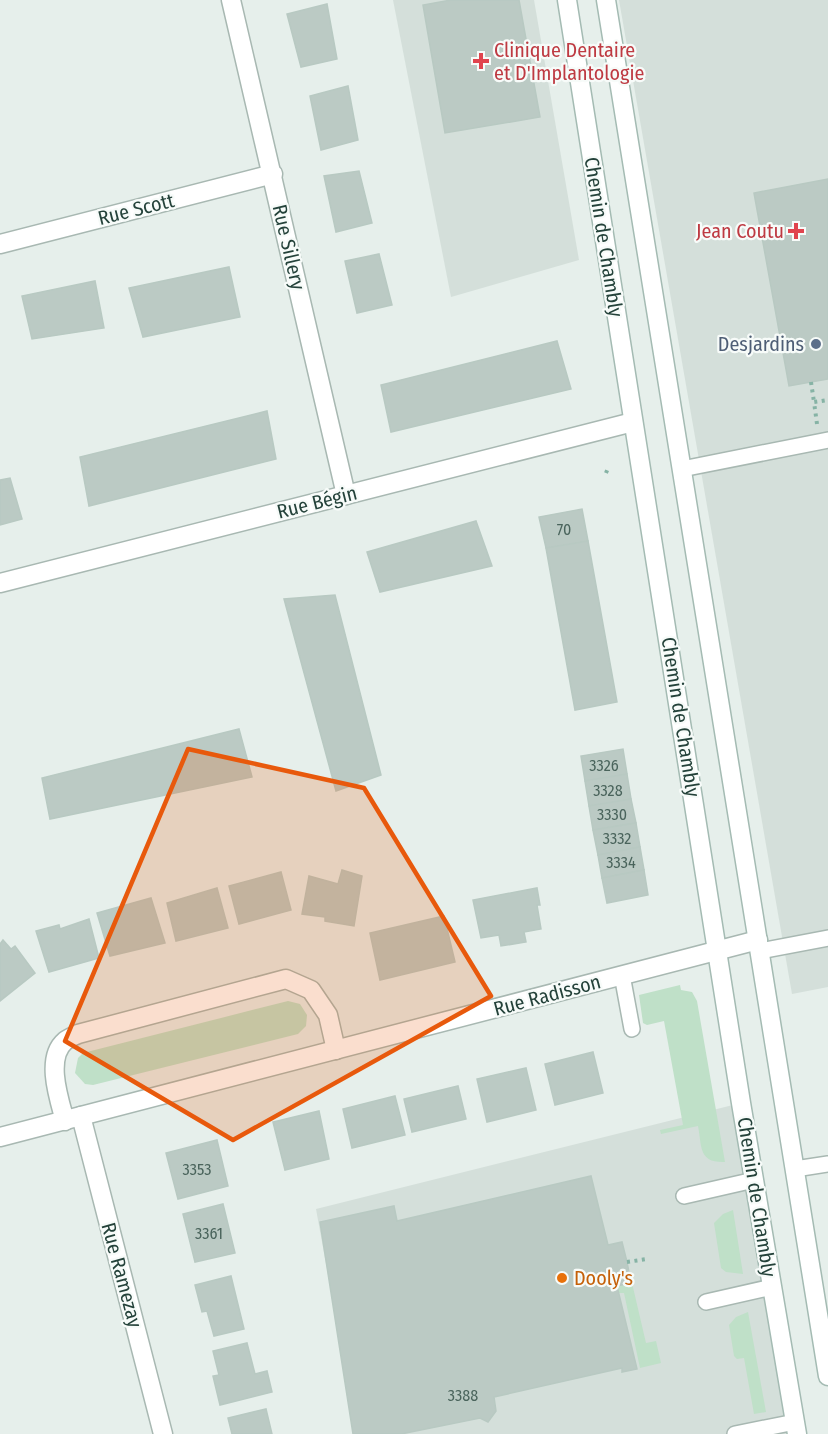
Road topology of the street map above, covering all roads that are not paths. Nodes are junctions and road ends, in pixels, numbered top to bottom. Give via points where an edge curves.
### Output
1 (231, 0) edge
2 (567, 0) edge
3 (606, 0) edge
4 (273, 174) junction
5 (0, 243) edge
6 (633, 422) junction
7 (824, 440) edge
8 (682, 469) junction
9 (346, 495) junction
10 (0, 583) edge
11 (828, 938) edge
12 (759, 945) junction
13 (718, 950) junction
14 (622, 975) junction
15 (632, 1029) dead end
16 (336, 1050) junction
17 (73, 1118) junction
18 (0, 1137) edge
19 (828, 1164) edge
20 (795, 1169) junction
21 (754, 1180) junction
22 (684, 1196) dead end
23 (772, 1287) junction
24 (706, 1302) dead end
25 (828, 1376) edge
26 (796, 1428) edge
27 (160, 1433) edge
28 (735, 1434) edge

1 - 4 street, Rue Sillery
2 - 6 street, Chemin de Chambly
3 - 8 street, Chemin de Chambly
4 - 5 street, Rue Scott
4 - 9 street, Rue Sillery
6 - 9 street, Rue Bégin
6 - 13 street, Chemin de Chambly
7 - 8 lane
8 - 12 street, Chemin de Chambly
9 - 10 street, Rue Bégin
11 - 12 lane
12 - 13 street, Rue Radisson
12 - 20 street, Chemin de Chambly
13 - 14 street, Rue Radisson
13 - 21 street, Chemin de Chambly
14 - 15 lane
14 - 16 street, Rue Radisson
16 - 17 street, Rue Radisson
16 - 17 street via 328,1015 311,990 286,979 78,1034 64,1042 55,1057 56,1087
17 - 18 street, Rue Radisson
17 - 27 street, Rue Ramezay
19 - 20 lane
20 - 25 street, Chemin de Chambly
21 - 22 lane
21 - 23 street, Chemin de Chambly
23 - 24 lane
23 - 26 street, Chemin de Chambly
26 - 28 lane

